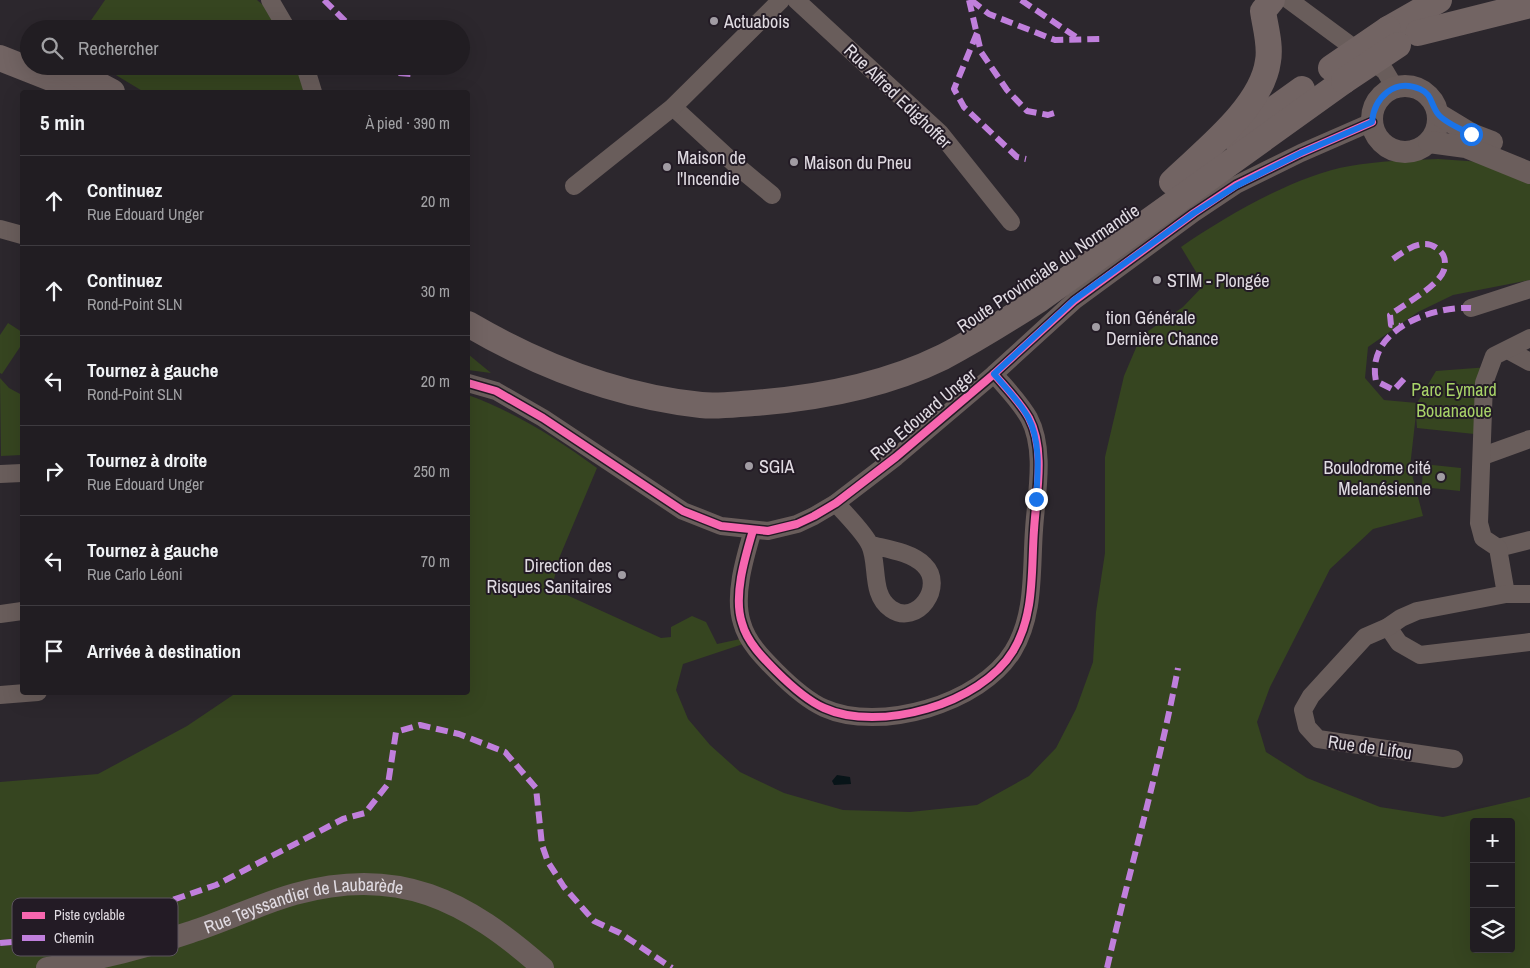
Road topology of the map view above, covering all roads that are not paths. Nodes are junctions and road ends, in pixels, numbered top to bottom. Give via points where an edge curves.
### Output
1 (270, 0) edge
2 (780, 0) edge
3 (796, 0) edge
4 (1250, 0) edge
5 (1272, 0) edge
6 (1290, 0) edge
7 (1439, 0) edge
8 (1500, 0) edge
9 (1530, 5) edge
10 (282, 20) edge
11 (1266, 31) junction
12 (1401, 35) junction
13 (0, 40) edge
14 (20, 47) edge
15 (0, 58) edge
16 (20, 66) edge
17 (1337, 74) junction
18 (43, 75) edge
19 (79, 75) edge
20 (308, 75) edge
21 (1395, 88) junction
22 (76, 90) edge
23 (108, 90) edge
24 (312, 90) edge
25 (673, 107) junction
26 (1438, 114) junction
27 (1372, 122) junction
28 (1429, 142) junction
29 (1530, 157) edge
30 (1530, 173) edge
31 (1172, 182) junction
32 (574, 186) dead end
33 (772, 195) dead end
34 (1011, 222) dead end
35 (0, 229) edge
36 (20, 234) edge
37 (1530, 289) edge
38 (1471, 308) dead end
39 (470, 310) edge
40 (470, 325) edge
41 (1530, 338) edge
42 (1508, 350) junction
43 (1530, 362) edge
44 (994, 374) junction
45 (470, 384) edge
46 (1530, 439) edge
47 (1483, 456) junction
48 (20, 473) edge
49 (0, 474) edge
50 (836, 503) junction
51 (752, 530) junction
52 (1530, 540) edge
53 (870, 545) dead end
54 (1498, 548) junction
55 (1506, 594) junction
56 (1530, 594) edge
57 (20, 612) edge
58 (0, 614) edge
59 (1388, 627) junction
60 (1530, 642) edge
61 (20, 694) edge
62 (0, 696) edge
63 (1454, 759) dead end
64 (178, 936) edge
65 (109, 956) edge
66 (48, 968) edge
67 (542, 968) edge

1 - 10 street
2 - 25 street
3 - 34 street, Rue Alfred Edighoffer via 940,133
4 - 11 highway
5 - 11 highway via 1263,11
6 - 21 street via 1385,71
7 - 12 highway
8 - 12 highway, Route Provinciale du Normandie
9 - 12 highway
11 - 31 highway via 1269,60 1262,84 1246,108
12 - 17 highway, Route Provinciale du Normandie, bridge
13 - 14 highway
15 - 16 highway
17 - 31 highway, Route Provinciale du Normandie
17 - 40 highway, Route Provinciale du Normandie via 1040,298 992,330 906,373 802,399 713,406 625,390 582,378 538,362
18 - 22 highway
19 - 23 highway
20 - 24 street
21 - 26 main road via 1420,89 1432,99
21 - 27 main road via 1378,101
25 - 32 street
25 - 33 street
26 - 28 main road via 1436,130
26 - 29 main road via 1471,134
27 - 28 main road via 1381,142 1395,150 1410,152
27 - 44 street, Rue Edouard Unger via 1236,186 1194,213 1074,300
28 - 30 main road via 1466,147
31 - 39 highway, Route Provinciale du Normandie via 1035,281 964,327 885,364 805,385 747,390 685,388 630,378 542,348
35 - 36 street
37 - 38 street
41 - 42 street
42 - 43 street
42 - 47 street via 1494,356 1484,382
44 - 50 street, Rue Edouard Unger
44 - 51 street via 1022,408 1032,425 1036,444 1038,480 1030,610 1013,651 996,672 970,692 931,707 886,717 849,716 823,708 795,690 759,654 742,623 739,588
45 - 51 street, Rue Edouard Unger via 496,391 543,418 683,512 721,526
46 - 47 street
47 - 54 street via 1479,523 1483,538
48 - 49 street
50 - 51 street, Rue Edouard Unger via 797,524 768,531
50 - 53 street
52 - 54 street
54 - 55 street
55 - 56 street, Rue de Lifou
55 - 59 street, Rue de Lifou via 1417,612
57 - 58 street
59 - 60 street via 1399,643 1420,655
59 - 63 street, Rue de Lifou via 1365,637 1311,696 1303,710 1307,727 1318,739
61 - 62 street
64 - 67 main road, Rue Teyssandier de Laubarède via 294,895 357,883 387,884 420,890 463,908
65 - 66 main road, Rue Teyssandier de Laubarède

